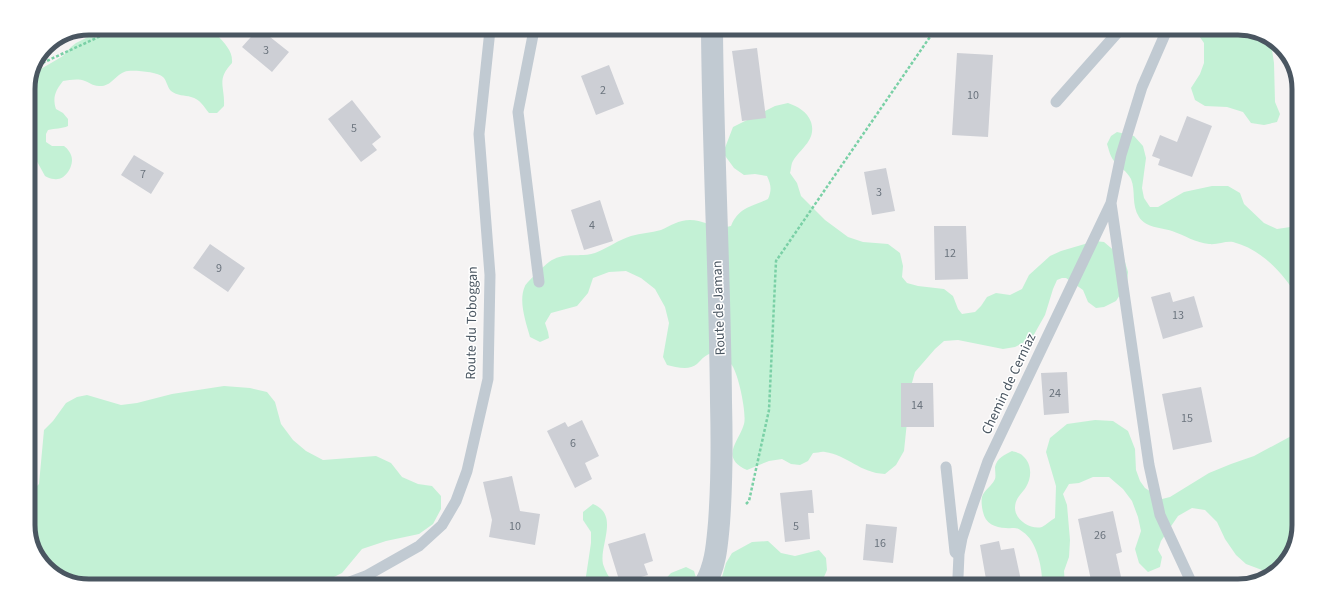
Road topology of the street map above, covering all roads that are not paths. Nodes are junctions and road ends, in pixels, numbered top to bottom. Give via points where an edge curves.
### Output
1 (489, 35) edge
2 (533, 35) edge
3 (712, 35) edge
4 (1115, 35) edge
5 (1165, 35) edge
6 (1056, 102) dead end
7 (1111, 203) junction
8 (539, 282) dead end
9 (946, 467) dead end
10 (959, 554) junction
11 (358, 579) edge
12 (708, 579) edge
13 (958, 579) edge
14 (1190, 579) edge

1 - 11 lane, Route du Toboggan via 479,134 490,276 488,379 467,471 456,502 442,525 419,546
2 - 8 lane via 518,112
3 - 12 street, Route de Jaman via 722,472 717,546 712,572
4 - 6 lane
5 - 7 lane, Chemin de Cerniaz via 1142,87 1121,155
7 - 10 lane, Chemin de Cerniaz via 988,461
7 - 14 lane, Chemin de Cerniaz via 1149,465 1160,515
9 - 10 lane via 955,552
10 - 13 lane, Chemin de Cerniaz

